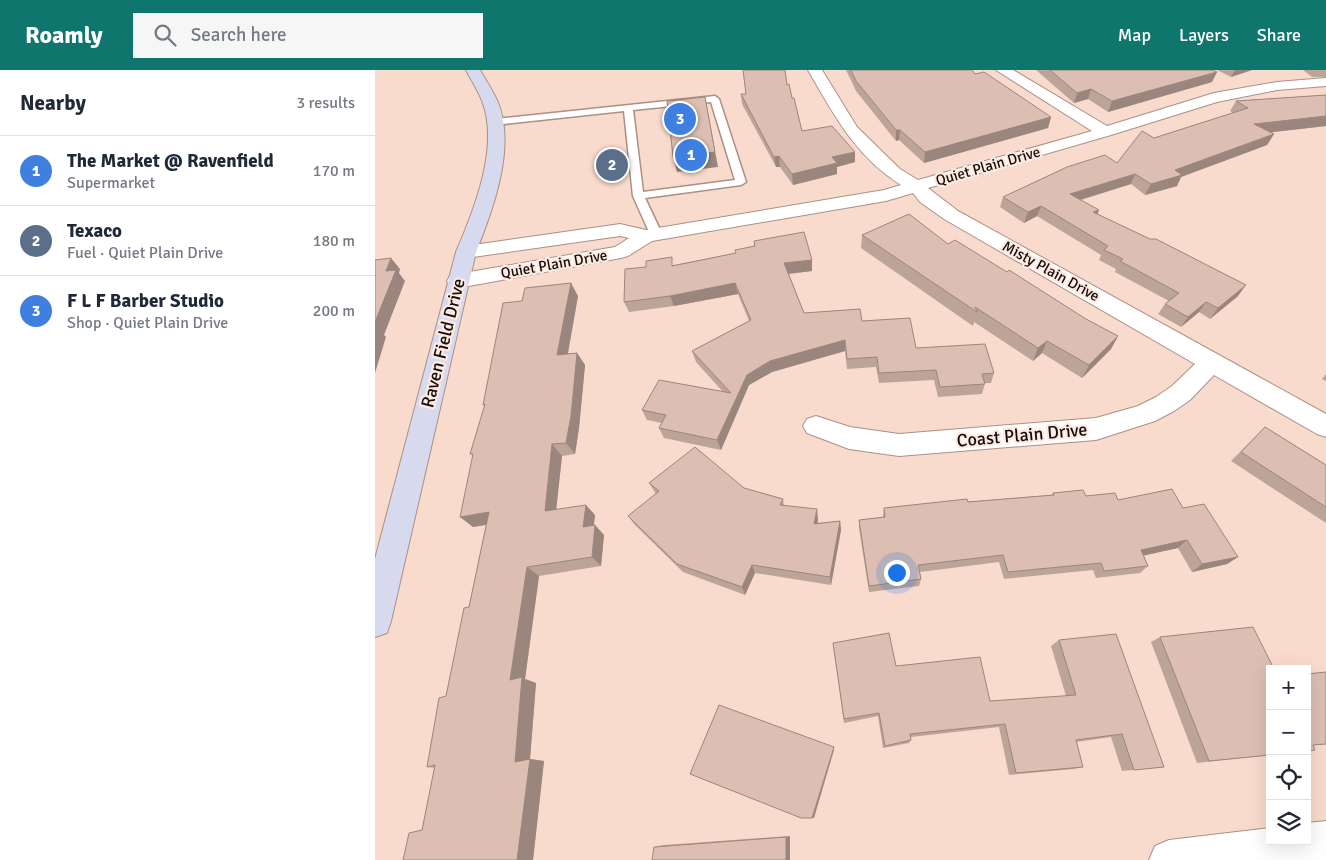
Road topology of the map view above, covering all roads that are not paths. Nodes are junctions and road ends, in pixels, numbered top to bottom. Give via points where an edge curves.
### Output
1 (473, 70) edge
2 (815, 70) edge
3 (1003, 70) edge
4 (1326, 82) edge
5 (1228, 83) dead end
6 (1246, 91) junction
7 (628, 108) junction
8 (495, 122) junction
9 (1105, 132) junction
10 (917, 187) junction
11 (638, 196) junction
12 (651, 235) junction
13 (466, 252) junction
14 (458, 281) junction
15 (1212, 363) junction
16 (816, 426) dead end
17 (1326, 427) edge
18 (375, 621) edge
19 (1326, 841) edge
20 (1169, 860) edge

1 - 8 street, Raven Field Drive via 490,101
2 - 10 street, Misty Plain Drive via 850,130 894,173
3 - 9 street
4 - 6 street, Quiet Plain Drive
5 - 6 street
6 - 9 street, Quiet Plain Drive via 1206,100
7 - 8 lane
7 - 11 lane
7 - 11 lane via 715,99 741,182
8 - 13 street, Raven Field Drive via 494,166 480,219
9 - 10 street, Quiet Plain Drive
10 - 12 street, Quiet Plain Drive
10 - 15 street, Misty Plain Drive via 951,215
11 - 12 lane
12 - 13 street, Quiet Plain Drive via 620,230
12 - 14 street, Quiet Plain Drive via 621,252
13 - 14 street, Raven Field Drive
14 - 18 street, Raven Field Drive
15 - 16 street, Coast Plain Drive via 1165,404 1096,429 899,445 849,438
15 - 17 street, Misty Plain Drive
19 - 20 street

